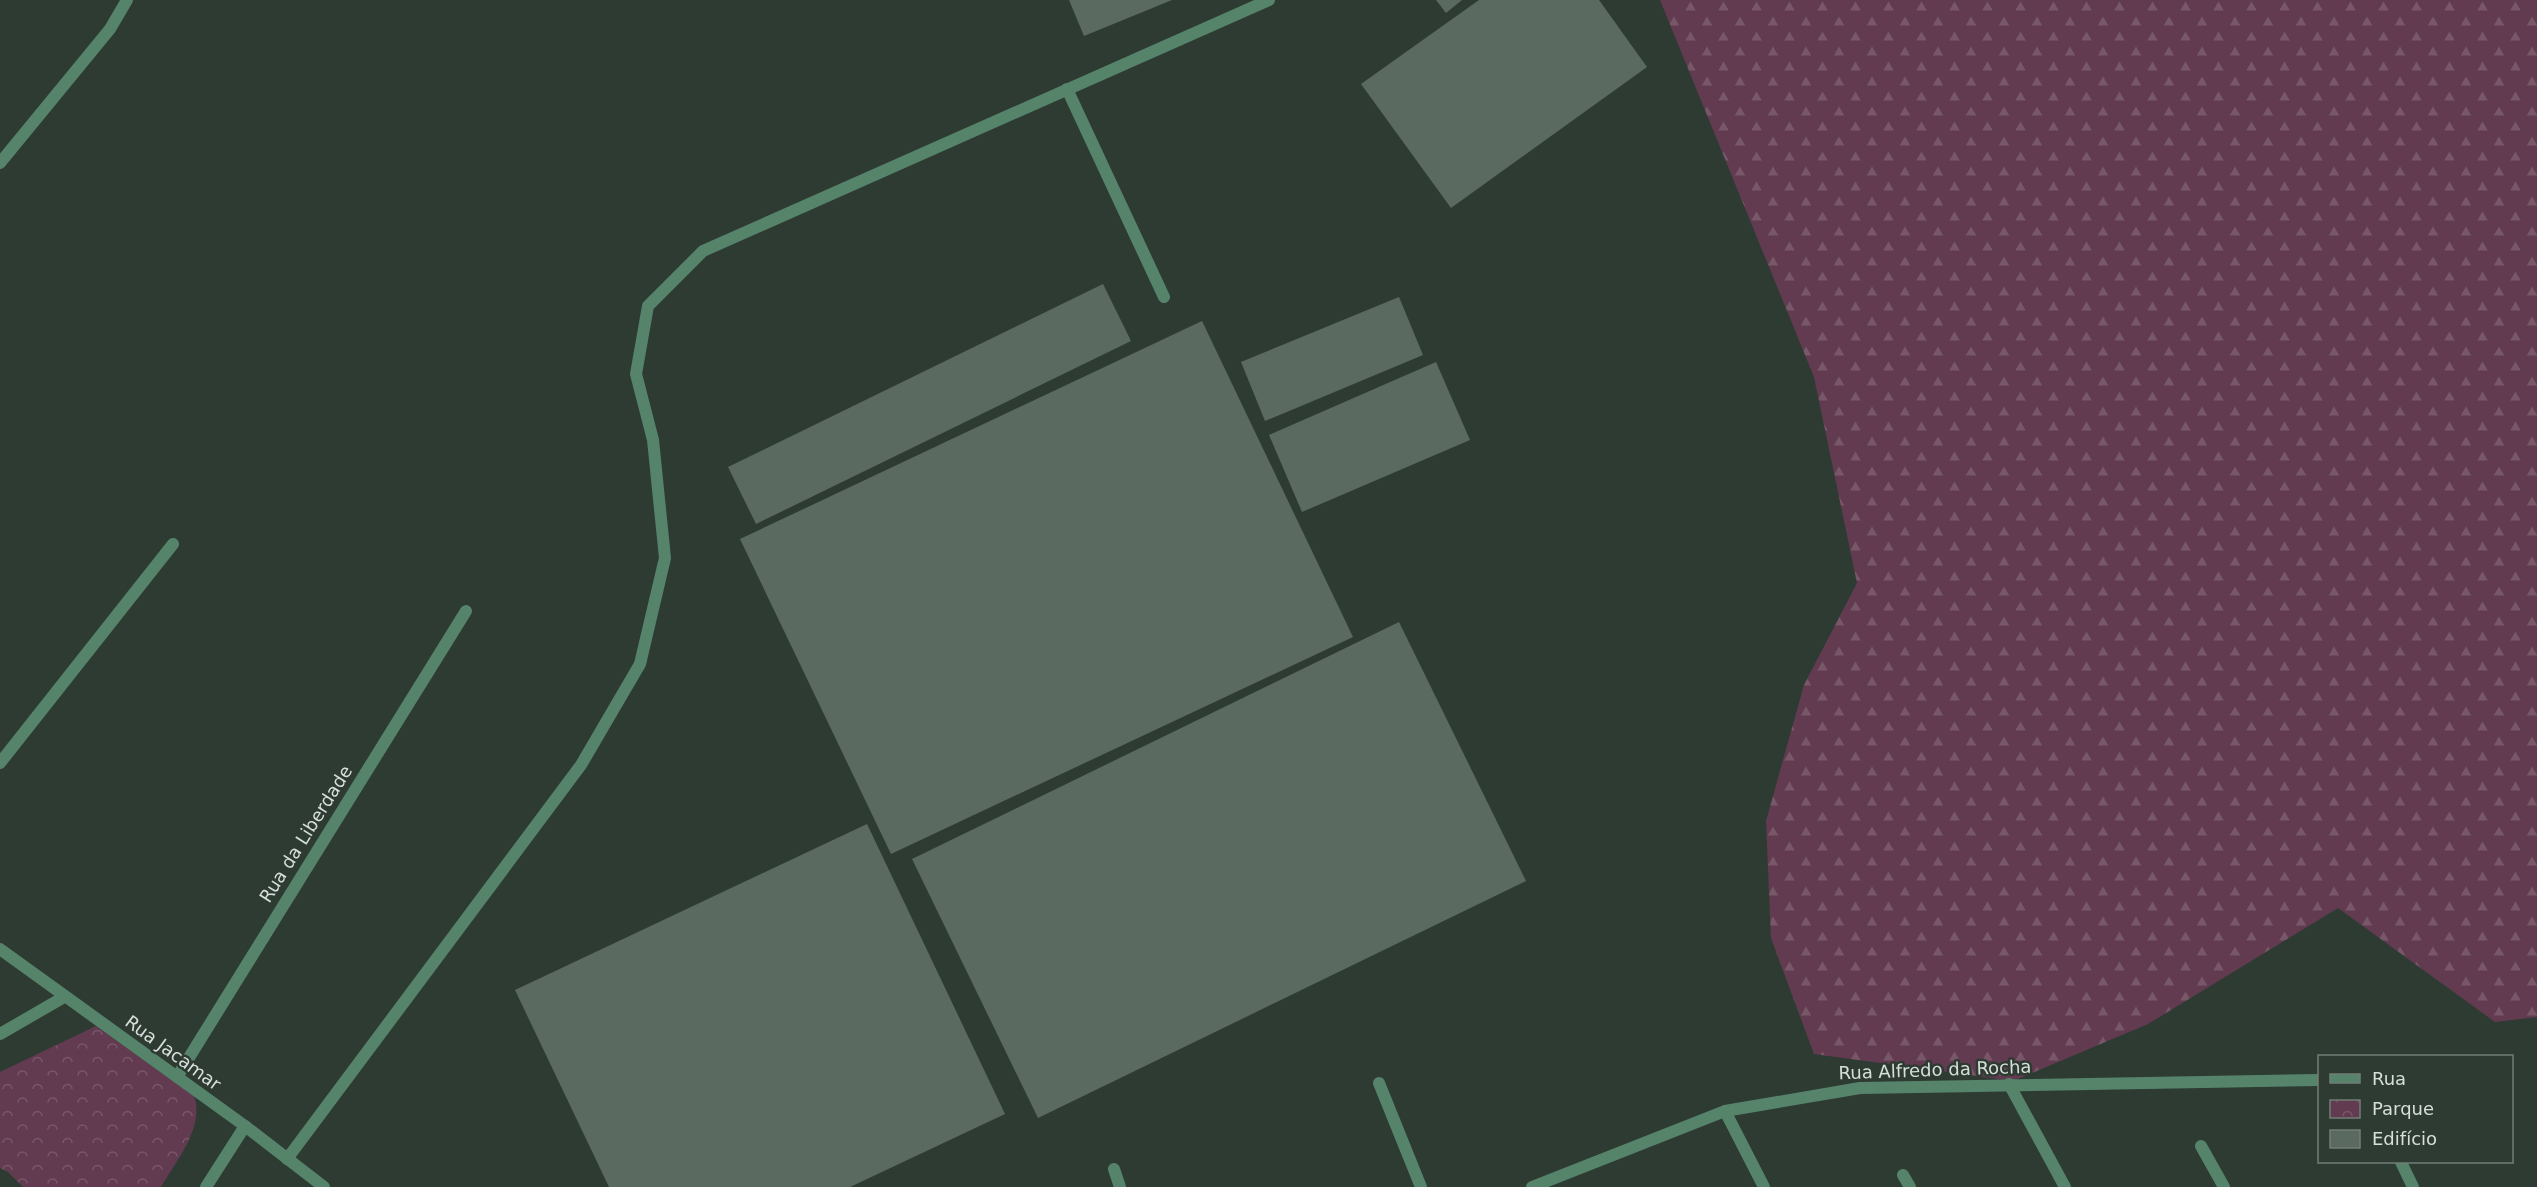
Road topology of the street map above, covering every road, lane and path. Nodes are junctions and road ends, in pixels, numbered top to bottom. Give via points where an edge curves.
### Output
1 (127, 0) edge
2 (1269, 0) edge
3 (1068, 89) junction
4 (0, 163) edge
5 (1164, 297) dead end
6 (173, 544) dead end
7 (465, 610) dead end
8 (0, 763) edge
9 (0, 949) edge
10 (63, 997) junction
11 (0, 1034) edge
12 (177, 1077) junction
13 (2318, 1080) edge
14 (1379, 1083) dead end
15 (2009, 1084) junction
16 (1725, 1111) junction
17 (244, 1126) junction
18 (2201, 1146) dead end
19 (287, 1160) junction
20 (2402, 1163) edge
21 (1114, 1169) dead end
22 (1903, 1175) dead end
23 (206, 1187) edge
24 (324, 1187) edge
25 (1120, 1187) edge
26 (1421, 1187) edge
27 (1532, 1187) edge
28 (1764, 1187) edge
29 (1910, 1187) edge
30 (2065, 1187) edge
31 (2224, 1187) edge
32 (2413, 1187) edge

1 - 4 street via 110,29
2 - 3 street
3 - 5 street
3 - 19 street via 704,251 648,306 636,374 653,440 666,558 640,664 581,765
6 - 8 street
7 - 12 street, Rua da Liberdade
9 - 10 street, Rua Jacamar
10 - 11 street
10 - 12 street, Rua Jacamar
12 - 17 street, Rua Jacamar
13 - 15 street, Rua Alfredo da Rocha
14 - 26 street
15 - 16 street, Rua Alfredo da Rocha via 1860,1088
15 - 30 street
16 - 27 street, Rua Alfredo da Rocha
16 - 28 street
17 - 19 street, Rua Jacamar
17 - 23 street
18 - 31 street
19 - 24 street, Rua Jacamar
20 - 32 street
21 - 25 street
22 - 29 street

